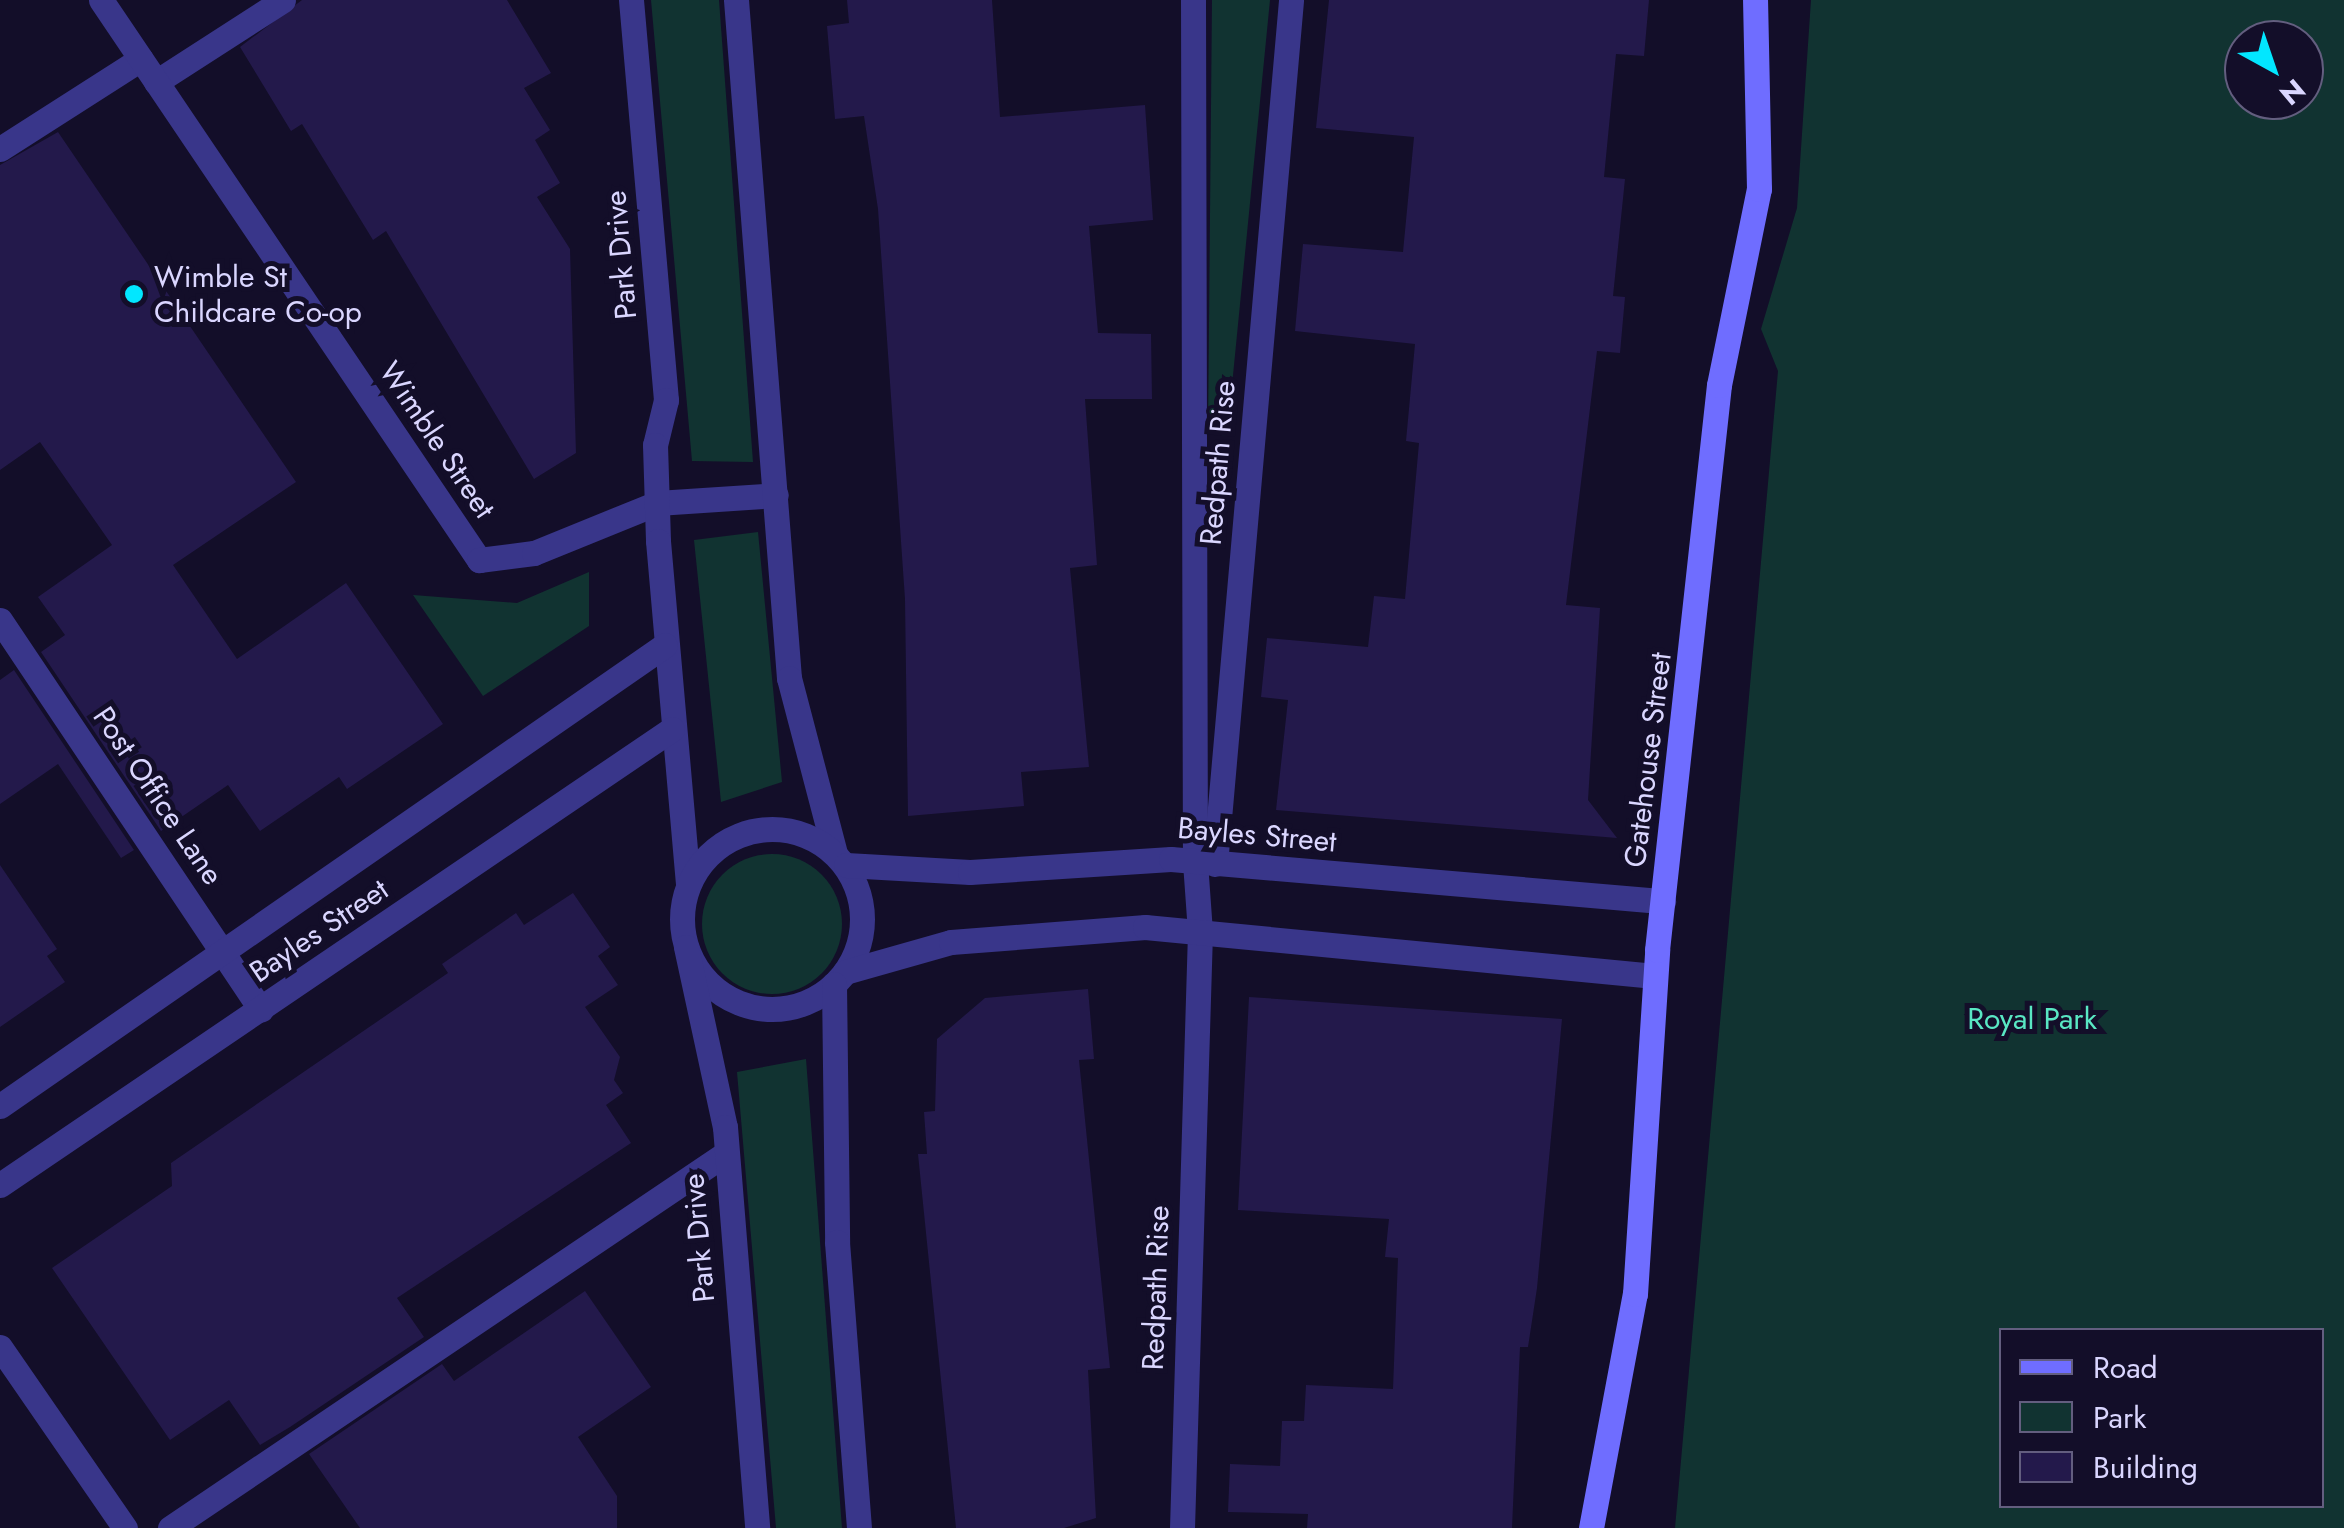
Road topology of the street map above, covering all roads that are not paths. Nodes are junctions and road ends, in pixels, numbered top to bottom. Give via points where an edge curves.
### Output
1 (101, 0) edge
2 (283, 0) edge
3 (632, 0) edge
4 (736, 0) edge
5 (1193, 0) edge
6 (1291, 0) edge
7 (1755, 0) edge
8 (141, 58) junction
9 (156, 82) junction
10 (0, 149) edge
11 (776, 495) junction
12 (657, 503) junction
13 (0, 620) edge
14 (666, 645) junction
15 (672, 729) junction
16 (840, 859) junction
17 (1205, 863) junction
18 (688, 884) junction
19 (1663, 902) junction
20 (1200, 930) junction
21 (686, 947) junction
22 (223, 950) junction
23 (1655, 976) junction
24 (840, 978) junction
25 (261, 1010) junction
26 (0, 1106) edge
27 (724, 1154) junction
28 (0, 1185) edge
29 (0, 1347) edge
30 (125, 1528) edge
31 (170, 1528) edge
32 (757, 1528) edge
33 (859, 1528) edge
34 (1182, 1528) edge
35 (1591, 1528) edge

1 - 8 street, Wimble Street
2 - 9 street
3 - 12 street, Park Drive via 666,400 655,445
4 - 11 street
5 - 17 street, Redpath Rise
6 - 17 street, Redpath Rise
7 - 19 street, Gatehouse Street via 1759,189 1718,386
8 - 9 street, Wimble Street
8 - 10 street
9 - 12 street, Wimble Street via 479,560 534,553
11 - 12 street
11 - 16 street via 792,699
12 - 14 street, Park Drive
13 - 22 street, Post Office Lane
14 - 15 street, Park Drive
14 - 22 street, Bayles Street
15 - 18 street, Park Drive
15 - 25 street, Bayles Street
16 - 17 street, Bayles Street via 970,872
16 - 18 street via 814,838 766,828 719,846
16 - 24 street via 862,918
17 - 19 street, Bayles Street
17 - 20 street, Redpath Rise
18 - 21 street
19 - 23 street, Gatehouse Street
20 - 23 street
20 - 24 street via 993,936
20 - 34 street, Redpath Rise
21 - 24 street via 710,985 750,1006 795,1006
21 - 27 street, Park Drive
22 - 25 street, Post Office Lane
22 - 26 street, Bayles Street
23 - 35 street, Gatehouse Street via 1655,1094 1635,1294
24 - 33 street via 837,1242
25 - 28 street, Bayles Street
27 - 31 street
27 - 32 street, Park Drive
29 - 30 street

